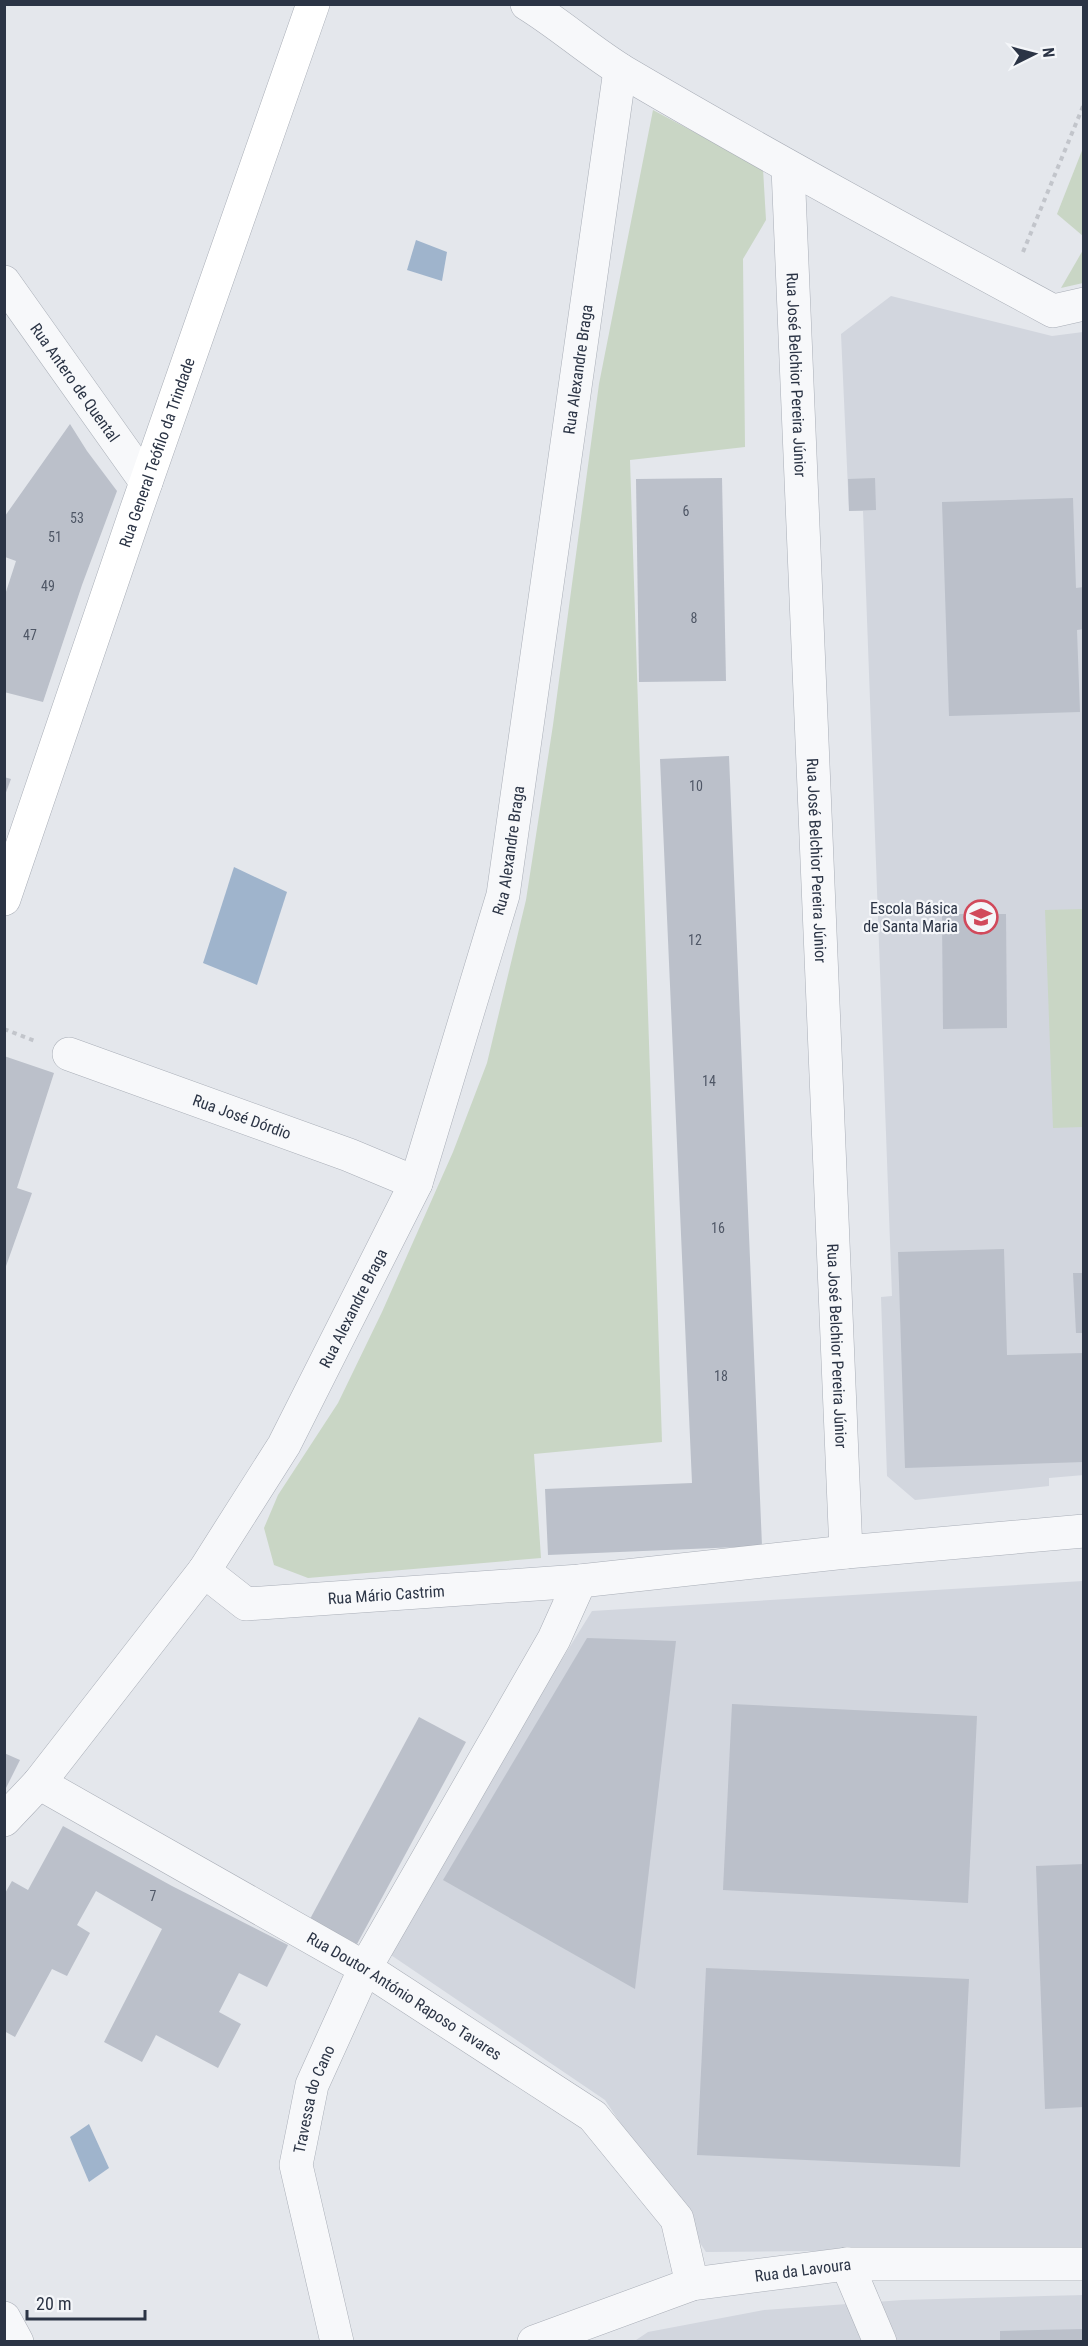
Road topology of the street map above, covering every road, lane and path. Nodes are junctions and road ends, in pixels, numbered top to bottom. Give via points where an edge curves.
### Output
1 (313, 4) edge
2 (527, 4) edge
3 (559, 13) edge
4 (620, 70) junction
5 (1083, 103) edge
6 (788, 168) junction
7 (1020, 259) dead end
8 (4, 282) edge
9 (1083, 304) edge
10 (146, 482) junction
11 (4, 899) edge
12 (69, 1054) dead end
13 (416, 1183) junction
14 (1083, 1531) edge
15 (846, 1552) junction
16 (204, 1571) junction
17 (580, 1581) junction
18 (39, 1783) junction
19 (4, 1820) edge
20 (365, 1968) junction
21 (847, 2264) junction
22 (1083, 2264) edge
23 (692, 2284) junction
24 (4, 2318) edge
25 (17, 2342) edge
26 (337, 2342) edge
27 (534, 2342) edge
28 (880, 2342) edge

1 - 10 main road, Rua General Teófilo da Trindade
2 - 3 street
3 - 4 street
4 - 6 street
4 - 13 street, Rua Alexandre Braga via 503,895
5 - 7 path
6 - 9 street via 1053,311
6 - 15 street, Rua José Belchior Pereira Júnior
8 - 10 street, Rua Antero de Quental
10 - 11 main road, Rua General Teófilo da Trindade
12 - 13 street, Rua José Dórdio
13 - 16 street, Rua Alexandre Braga via 284,1445
14 - 15 street, Rua Mário Castrim
15 - 17 street, Rua Mário Castrim
16 - 17 street, Rua Mário Castrim via 246,1604
16 - 18 street, Rua Alexandre Braga
17 - 20 street, Travessa do Cano via 555,1639
18 - 19 street, Rua Alexandre Braga
18 - 20 street, Rua Doutor António Raposo Tavares
20 - 23 street, Rua Doutor António Raposo Tavares via 594,2116 676,2219
20 - 26 street, Travessa do Cano via 312,2085 296,2165
21 - 22 street, Rua da Lavoura
21 - 23 street, Rua da Lavoura
21 - 28 street
23 - 27 street, Rua da Lavoura
24 - 25 street

